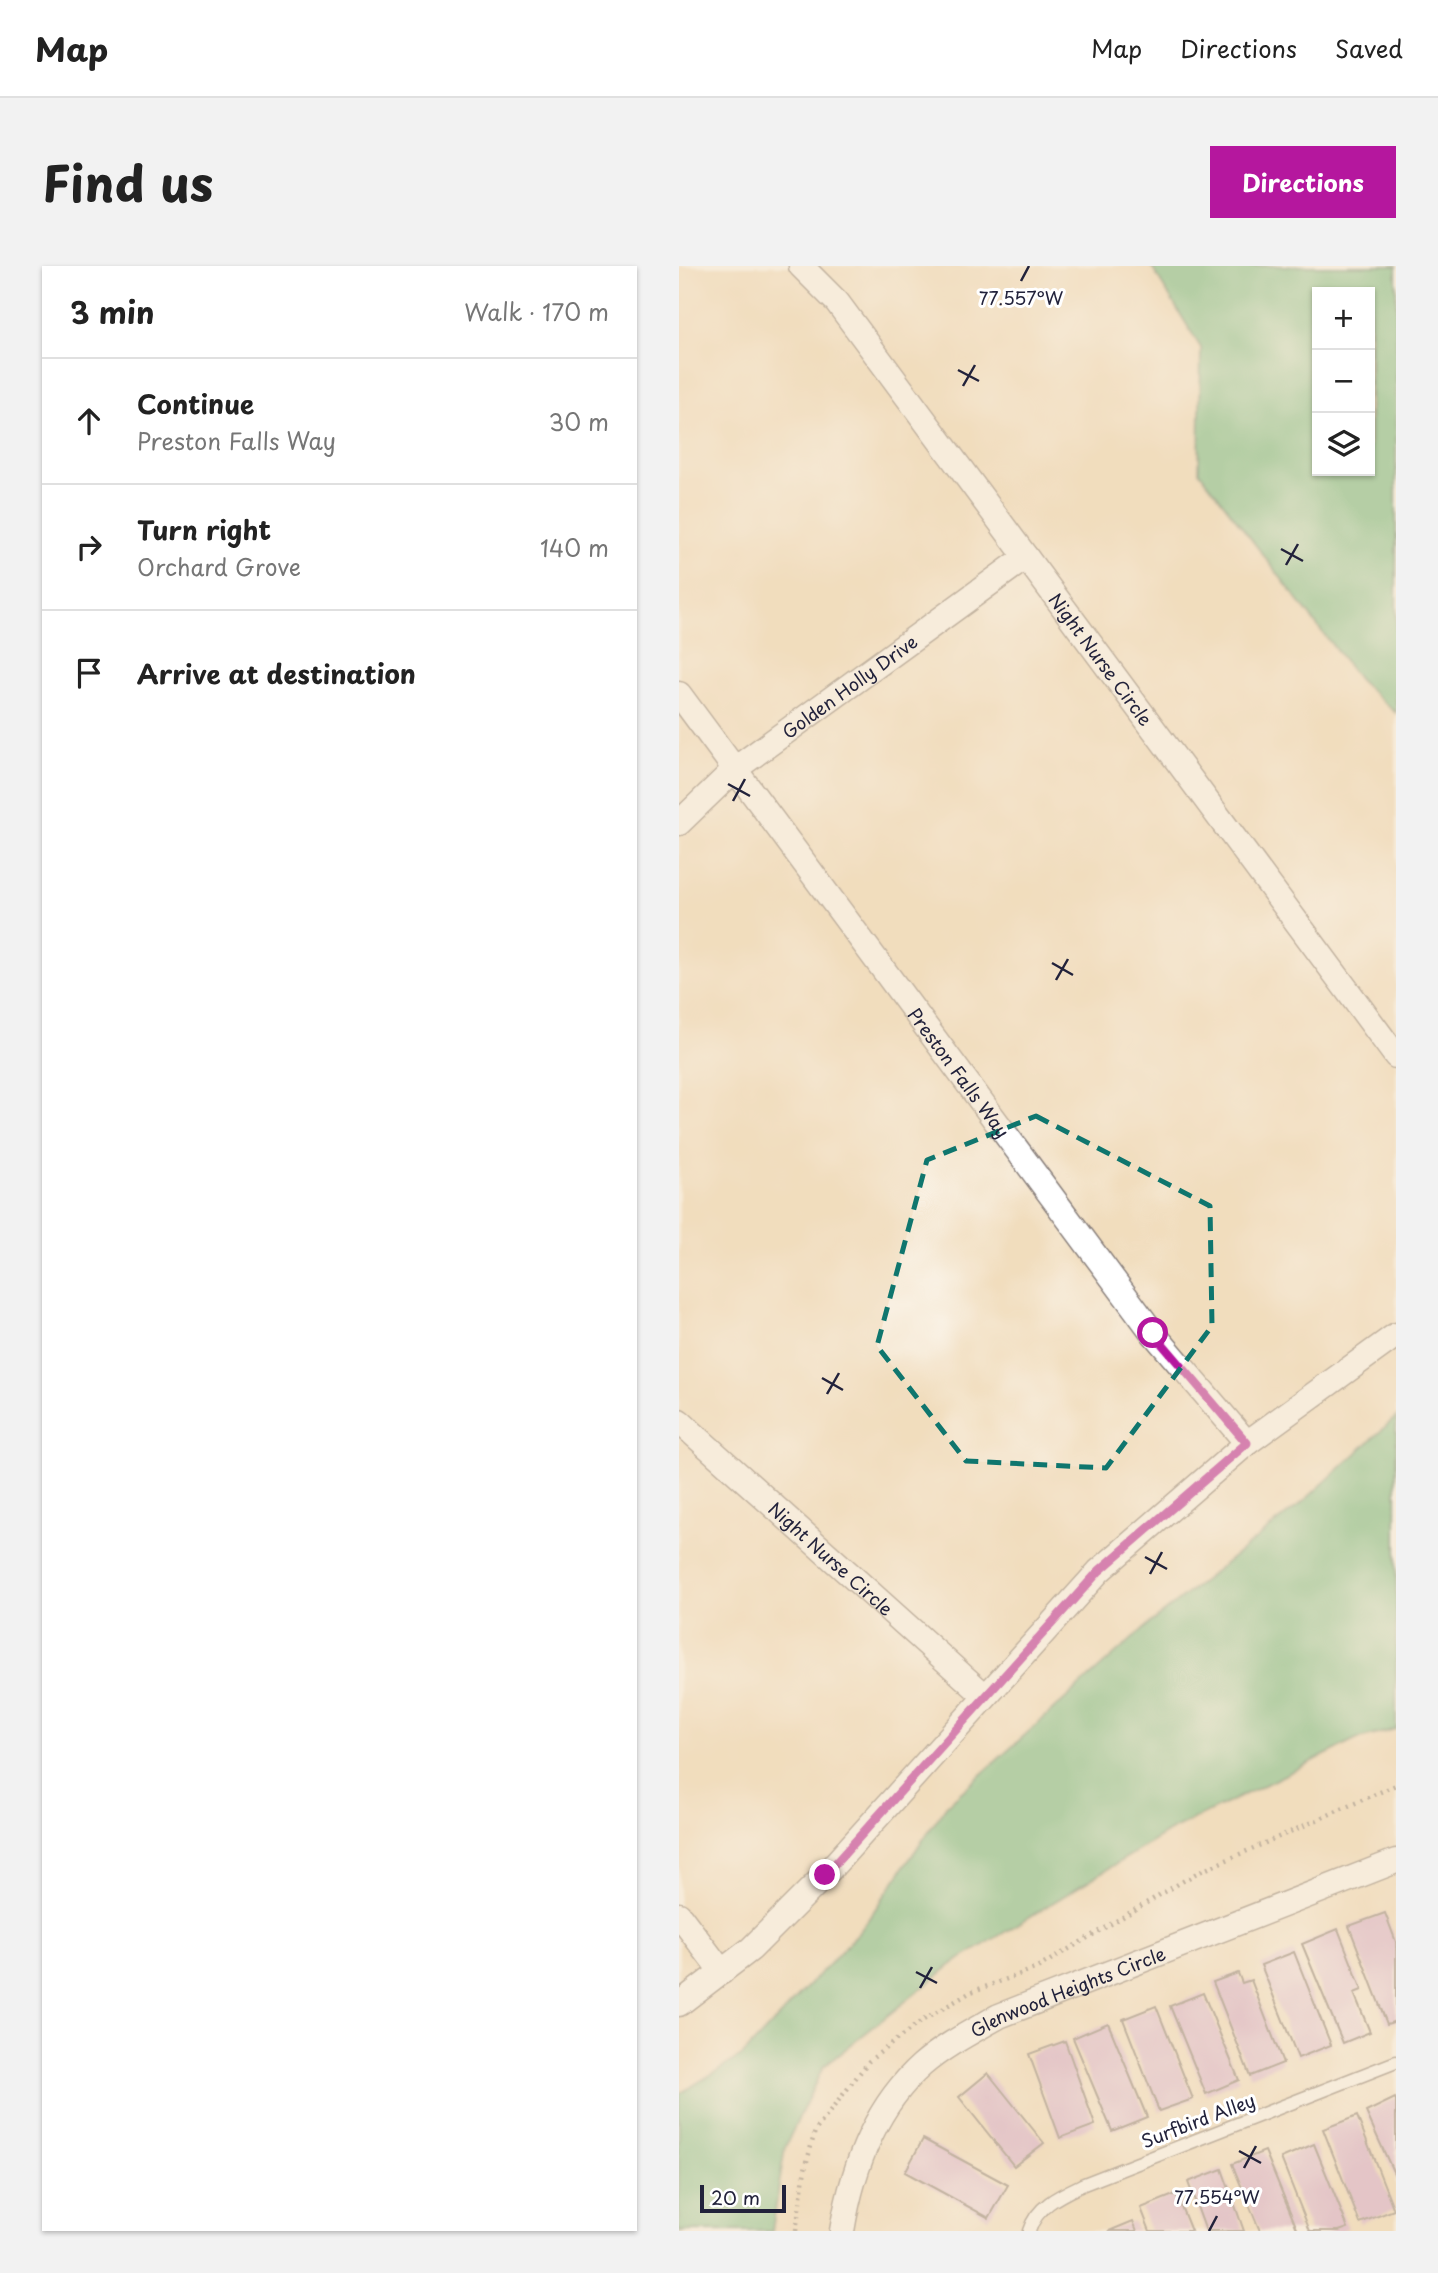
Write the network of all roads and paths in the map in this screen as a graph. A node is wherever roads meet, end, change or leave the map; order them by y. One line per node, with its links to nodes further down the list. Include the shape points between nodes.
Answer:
1 (801, 266): 2 (street, Night Nurse Circle, via 837,302)
2 (1025, 556): 4 (street, Golden Holly Drive); 6 (street, Night Nurse Circle)
3 (679, 694): 4 (street, Preston Falls Way)
4 (735, 769): 5 (street, Golden Holly Drive); 9 (street, Preston Falls Way, via 1153,1333)
5 (679, 823)
6 (1396, 1056)
7 (1396, 1335): 9 (street)
8 (679, 1421): 10 (street, Night Nurse Circle)
9 (1247, 1443): 10 (street, via 1099,1571)
10 (985, 1696): 13 (street, via 825,1875)
11 (1396, 1861): 16 (street, Glenwood Heights Circle, via 999,2016 956,2040 923,2064 891,2097 859,2165)
12 (679, 1915): 13 (street)
13 (722, 1972): 14 (street)
14 (679, 2004)
15 (1396, 2062): 17 (lane, Surfbird Alley, via 1084,2184 1053,2199 1033,2219)
16 (842, 2231)
17 (1029, 2231)

